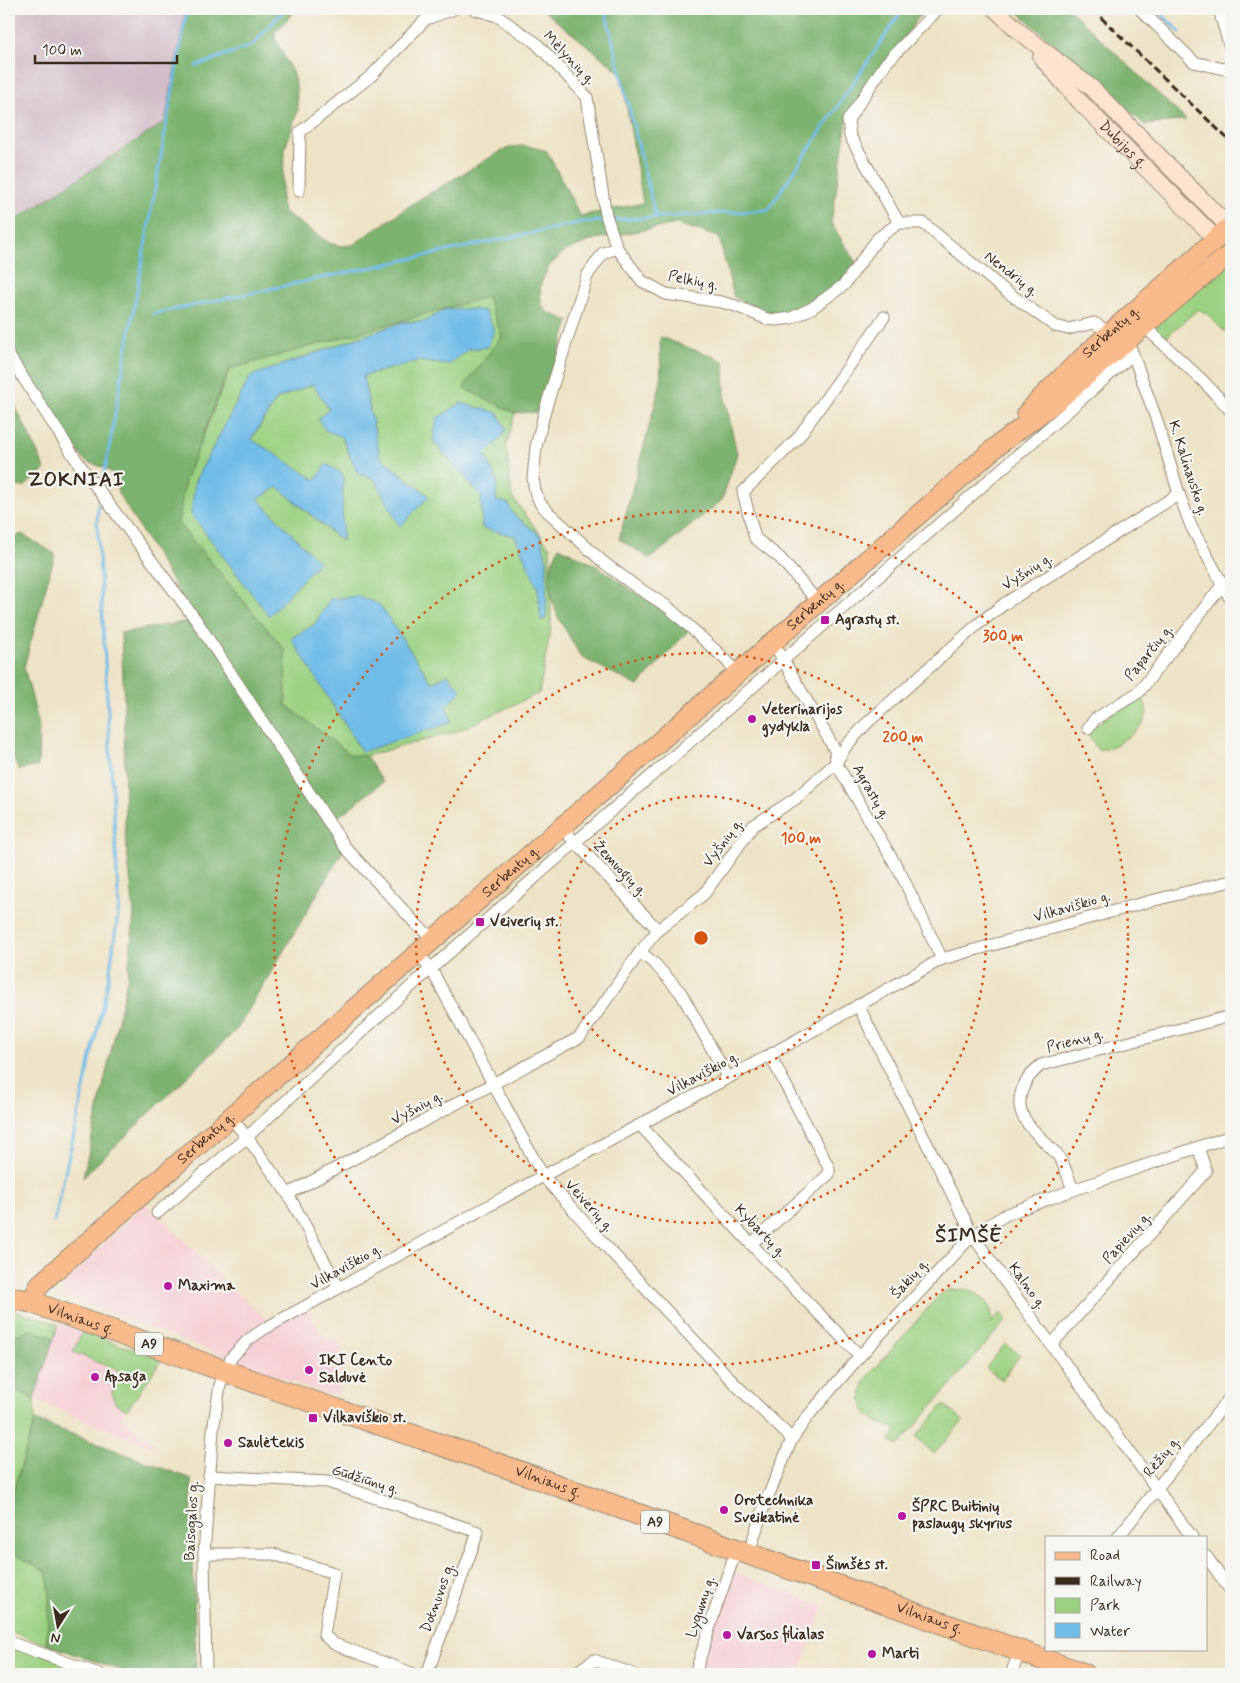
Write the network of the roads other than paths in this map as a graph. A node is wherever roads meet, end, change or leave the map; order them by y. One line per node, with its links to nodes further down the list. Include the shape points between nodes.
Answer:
1 (454, 9): 9 (street, via 426,19 371,76 300,132)
2 (474, 9): 12 (street, Mėlynių g., via 497,16 536,43 587,97 606,215)
3 (938, 9): 10 (street, via 886,63 848,120 850,136)
4 (995, 9): 11 (main road, Dubijos g., via 1019,31 1081,103)
5 (1140, 9): 8 (street, via 1194,62)
6 (1222, 9): 7 (street, via 1221,17)
7 (1231, 46)
8 (1231, 68)
9 (300, 192)
10 (899, 222): 12 (street, Pelkių g., via 878,238 844,285 812,308 791,318 777,320 766,320 721,302 666,294 642,281); 16 (street, Nendrių g., via 923,223 1003,289 1055,326 1068,329 1094,323)
11 (1227, 230): 13 (main road, Dubijos g.); 16 (main road, Serbentų g.)
12 (617, 248): 27 (street, via 603,253 587,276 536,447 535,490 540,503 574,537 611,568 668,607)
13 (1231, 253): 15 (main road, Serbentų g.)
14 (884, 317): 24 (street, via 797,438 743,492 755,538 780,558)
15 (1144, 326): 17 (main road, Serbentų g.); 19 (street)
16 (1109, 332): 20 (main road, Serbentų g.)
17 (1130, 347): 20 (main road, Serbentų g.); 21 (street, K. Kalinausko g.); 26 (street)
18 (9, 356): 34 (street, via 79,464 196,620 345,847)
19 (1231, 411)
20 (997, 446): 24 (main road, Serbentų g.)
21 (1179, 494): 22 (street, K. Kalinausko g., via 1191,526); 29 (street, Vyšnių g., via 1004,604 977,625 867,723 846,746)
22 (1223, 584): 23 (street, K. Kalinausko g.); 28 (street, Paparčių g., via 1139,692 1094,719)
23 (1231, 600)
24 (818, 602): 25 (main road, Serbentų g.)
25 (773, 642): 26 (street, Agrastų g.); 27 (main road, Serbentų g.)
26 (785, 660): 29 (street, Agrastų g., via 835,750); 31 (street)
27 (738, 673): 30 (main road, Serbentų g.)
28 (1088, 728)
29 (836, 763): 33 (street, Vyšnių g., via 796,799 753,826 704,894); 37 (street, Agrastų g., via 901,874)
30 (561, 827): 31 (street, Žemuogių g.); 34 (main road, Serbentų g.)
31 (575, 843): 33 (street, Žemuogių g.); 38 (street)
32 (1231, 882): 37 (street, Vilkaviškio g.)
33 (658, 930): 35 (street, Vyšnių g.)
34 (433, 940): 36 (main road, Serbentų g.)
35 (640, 952): 42 (street, via 681,993); 43 (street, Vyšnių g., via 580,1037)
36 (418, 953): 38 (street, Veiverių g.); 44 (main road, Serbentų g.)
37 (942, 958): 39 (street, Vilkaviškio g.)
38 (431, 969): 43 (street, Veiverių g.); 47 (street)
39 (858, 1005): 41 (street, Vilkaviškio g.); 53 (street, Kalno g.)
40 (1231, 1016): 50 (street, Prienų g., via 1041,1065 1034,1071 1021,1092 1022,1116 1060,1159)
41 (770, 1054): 42 (street, Vilkaviškio g.); 54 (street, via 829,1168 829,1174)
42 (728, 1078): 45 (street, Vilkaviškio g.)
43 (494, 1084): 49 (street, Veiverių g.); 51 (street, Vyšnių g.)
44 (230, 1117): 47 (street); 57 (main road, Serbentų g., via 40,1284)
45 (640, 1125): 49 (street, Vilkaviškio g.); 54 (street, Kybartų g.)
46 (1231, 1136): 48 (street, Šakių g.)
47 (247, 1137): 51 (street); 52 (street)
48 (1198, 1147): 50 (street, Šakių g.); 58 (street, Papievių g., via 1206,1172)
49 (542, 1176): 55 (street, Vilkaviškio g.); 62 (street, Veiverių g., via 730,1378)
50 (1073, 1190): 53 (street, Šakių g., via 1007,1214)
51 (288, 1194): 55 (street)
52 (157, 1214)
53 (973, 1236): 58 (street, Kalno g.); 59 (street, Šakių g.)
54 (751, 1244): 59 (street, Kybartų g.)
55 (339, 1288): 60 (street, Vilkaviškio g., via 262,1330 231,1358)
56 (9, 1297): 57 (highway, Vilniaus g. / A9)
57 (31, 1302): 60 (highway, Vilniaus g. / A9)
58 (1052, 1344): 64 (street, Kalno g.)
59 (860, 1356): 62 (street, Šakių g.)
60 (226, 1371): 63 (street, Baisogalos g., via 220,1385); 68 (highway, Vilniaus g. / A9, via 492,1462)
61 (1231, 1396): 64 (street, Rėžių g.)
62 (792, 1439): 68 (street, Šakių g.)
63 (209, 1476): 65 (street, Gūdžiūnų g., via 328,1482); 69 (street, Baisogalos g.)
64 (1156, 1487): 66 (street, Rėžių g.); 67 (street, Kalno g.)
65 (478, 1532): 77 (street, Dotnuvos g.)
66 (1119, 1536)
67 (1191, 1536)
68 (742, 1553): 73 (highway, Vilniaus g. / A9); 80 (street, Lygumų g., via 714,1610)
69 (204, 1554): 75 (street, Baisogalos g.); 76 (street, via 274,1554 334,1574 324,1635 334,1644)
70 (1208, 1559): 71 (street)
71 (1231, 1591)
72 (9, 1642): 74 (street)
73 (1020, 1652): 81 (street); 82 (highway, Vilniaus g. / A9)
74 (100, 1674)
75 (206, 1674)
76 (414, 1674)
77 (427, 1674)
78 (577, 1674): 79 (street, via 594,1660)
79 (633, 1674)
80 (695, 1674)
81 (1011, 1674)
82 (1084, 1674)

